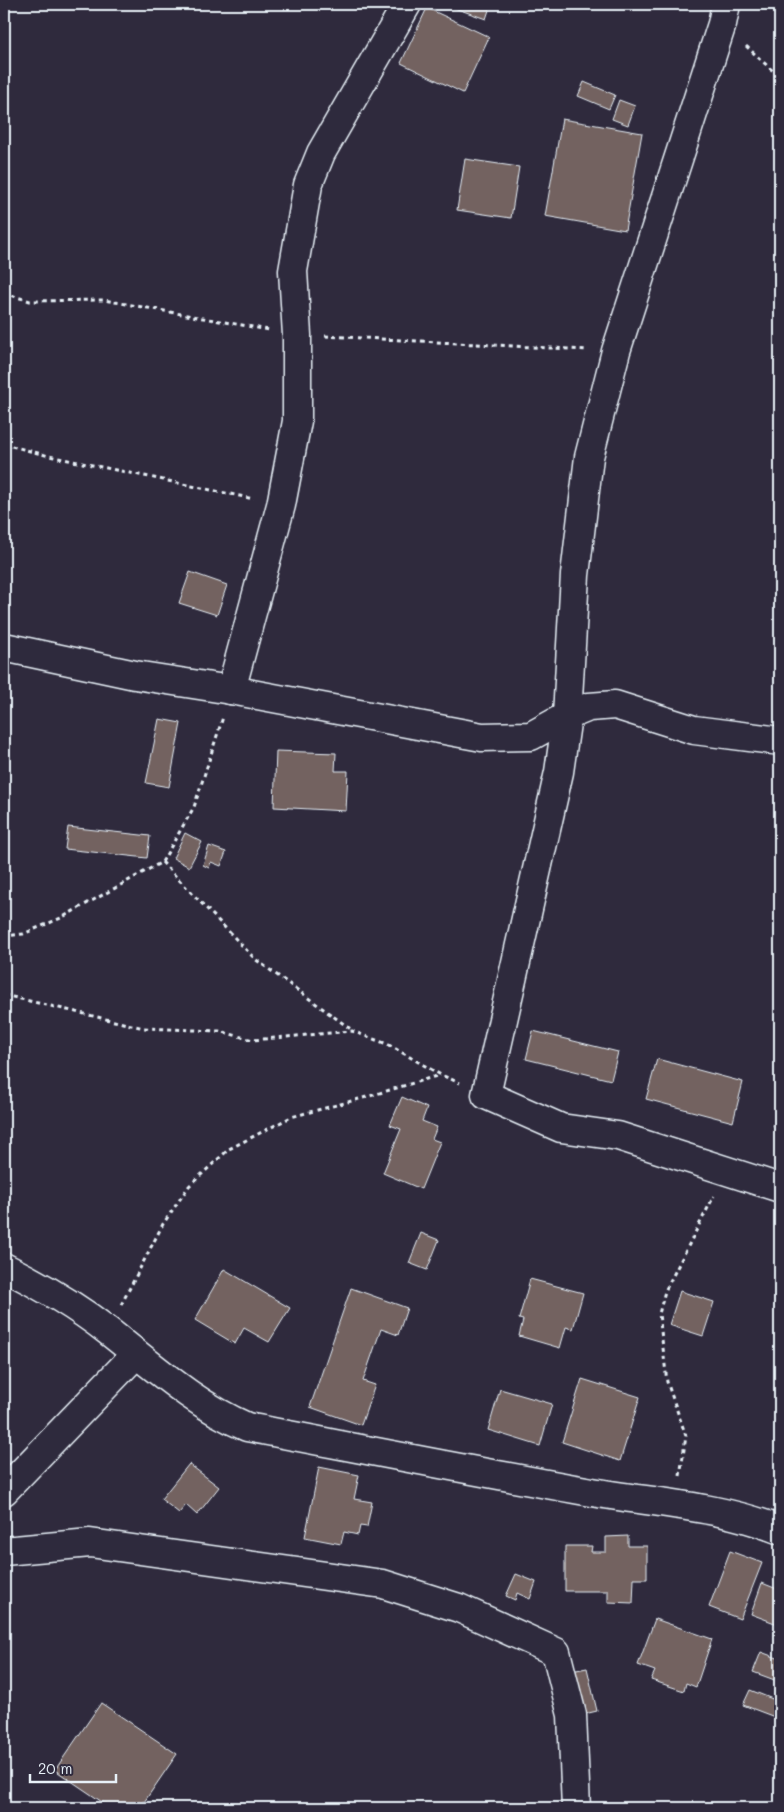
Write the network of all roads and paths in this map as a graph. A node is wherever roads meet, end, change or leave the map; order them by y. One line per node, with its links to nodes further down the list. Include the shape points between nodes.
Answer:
1 (407, 4): 5 (street, via 321,153 308,186 292,272 298,421)
2 (724, 14): 3 (path, via 773,71); 8 (street, via 616,351 589,457 575,575)
3 (780, 74)
4 (4, 444): 5 (path)
5 (281, 505): 7 (street)
6 (4, 647): 7 (street, via 135,675)
7 (231, 690): 9 (street, via 482,737); 12 (path, via 194,807)
8 (567, 716): 9 (street); 10 (street, via 589,707 615,705 694,730); 11 (street)
9 (531, 736): 11 (street)
10 (780, 741)
11 (559, 772): 17 (street)
12 (162, 862): 13 (path, via 61,918 23,934); 15 (path, via 255,959)
13 (4, 936)
14 (4, 995): 15 (path, via 144,1028 219,1031 253,1040)
15 (352, 1031): 16 (path, via 387,1044)
16 (441, 1075): 17 (path); 21 (path, via 291,1117 229,1149 189,1186 163,1224)
17 (486, 1095): 18 (street, via 561,1128 618,1136)
18 (726, 1171): 19 (street); 24 (path, via 665,1290 659,1314 667,1382 686,1436)
19 (780, 1188)
20 (4, 1267): 21 (street, via 35,1282)
21 (108, 1330): 22 (street)
22 (136, 1354): 23 (street); 24 (street, via 180,1389 226,1418 247,1427 593,1492)
23 (4, 1491)
24 (677, 1504): 25 (street)
25 (780, 1530)
26 (4, 1551): 27 (street, via 90,1543 383,1584 477,1616 556,1652 572,1715)
27 (576, 1808)

